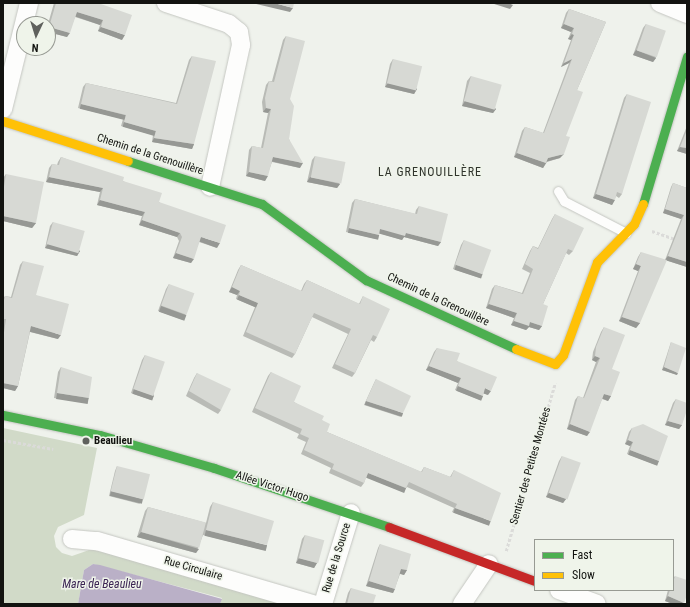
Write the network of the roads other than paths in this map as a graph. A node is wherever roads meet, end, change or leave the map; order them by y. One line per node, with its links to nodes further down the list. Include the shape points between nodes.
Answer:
1 (29, 3): 6 (street)
2 (166, 3): 8 (street, via 230,24 239,32 241,44)
3 (660, 3): 4 (street)
4 (687, 14)
5 (687, 56): 10 (street, via 634,224)
6 (4, 101)
7 (3, 121): 8 (street, Chemin de la Grenouillère)
8 (210, 187): 10 (street, Chemin de la Grenouillère, via 262,204 366,280 542,361 555,364 563,354 597,262)
9 (558, 191): 10 (lane, via 564,201)
10 (626, 233)
11 (3, 415): 12 (street, Allée Victor Hugo, via 100,435)
12 (351, 513): 14 (street, Allée Victor Hugo); 18 (street, Rue de la Source)
13 (72, 539): 17 (street, Rue Circulaire, via 97,542)
14 (495, 566): 15 (street, Allée Victor Hugo); 19 (street)
15 (534, 581)
16 (562, 591): 20 (street)
17 (313, 604)
18 (323, 604)
19 (462, 604)
20 (597, 604)

